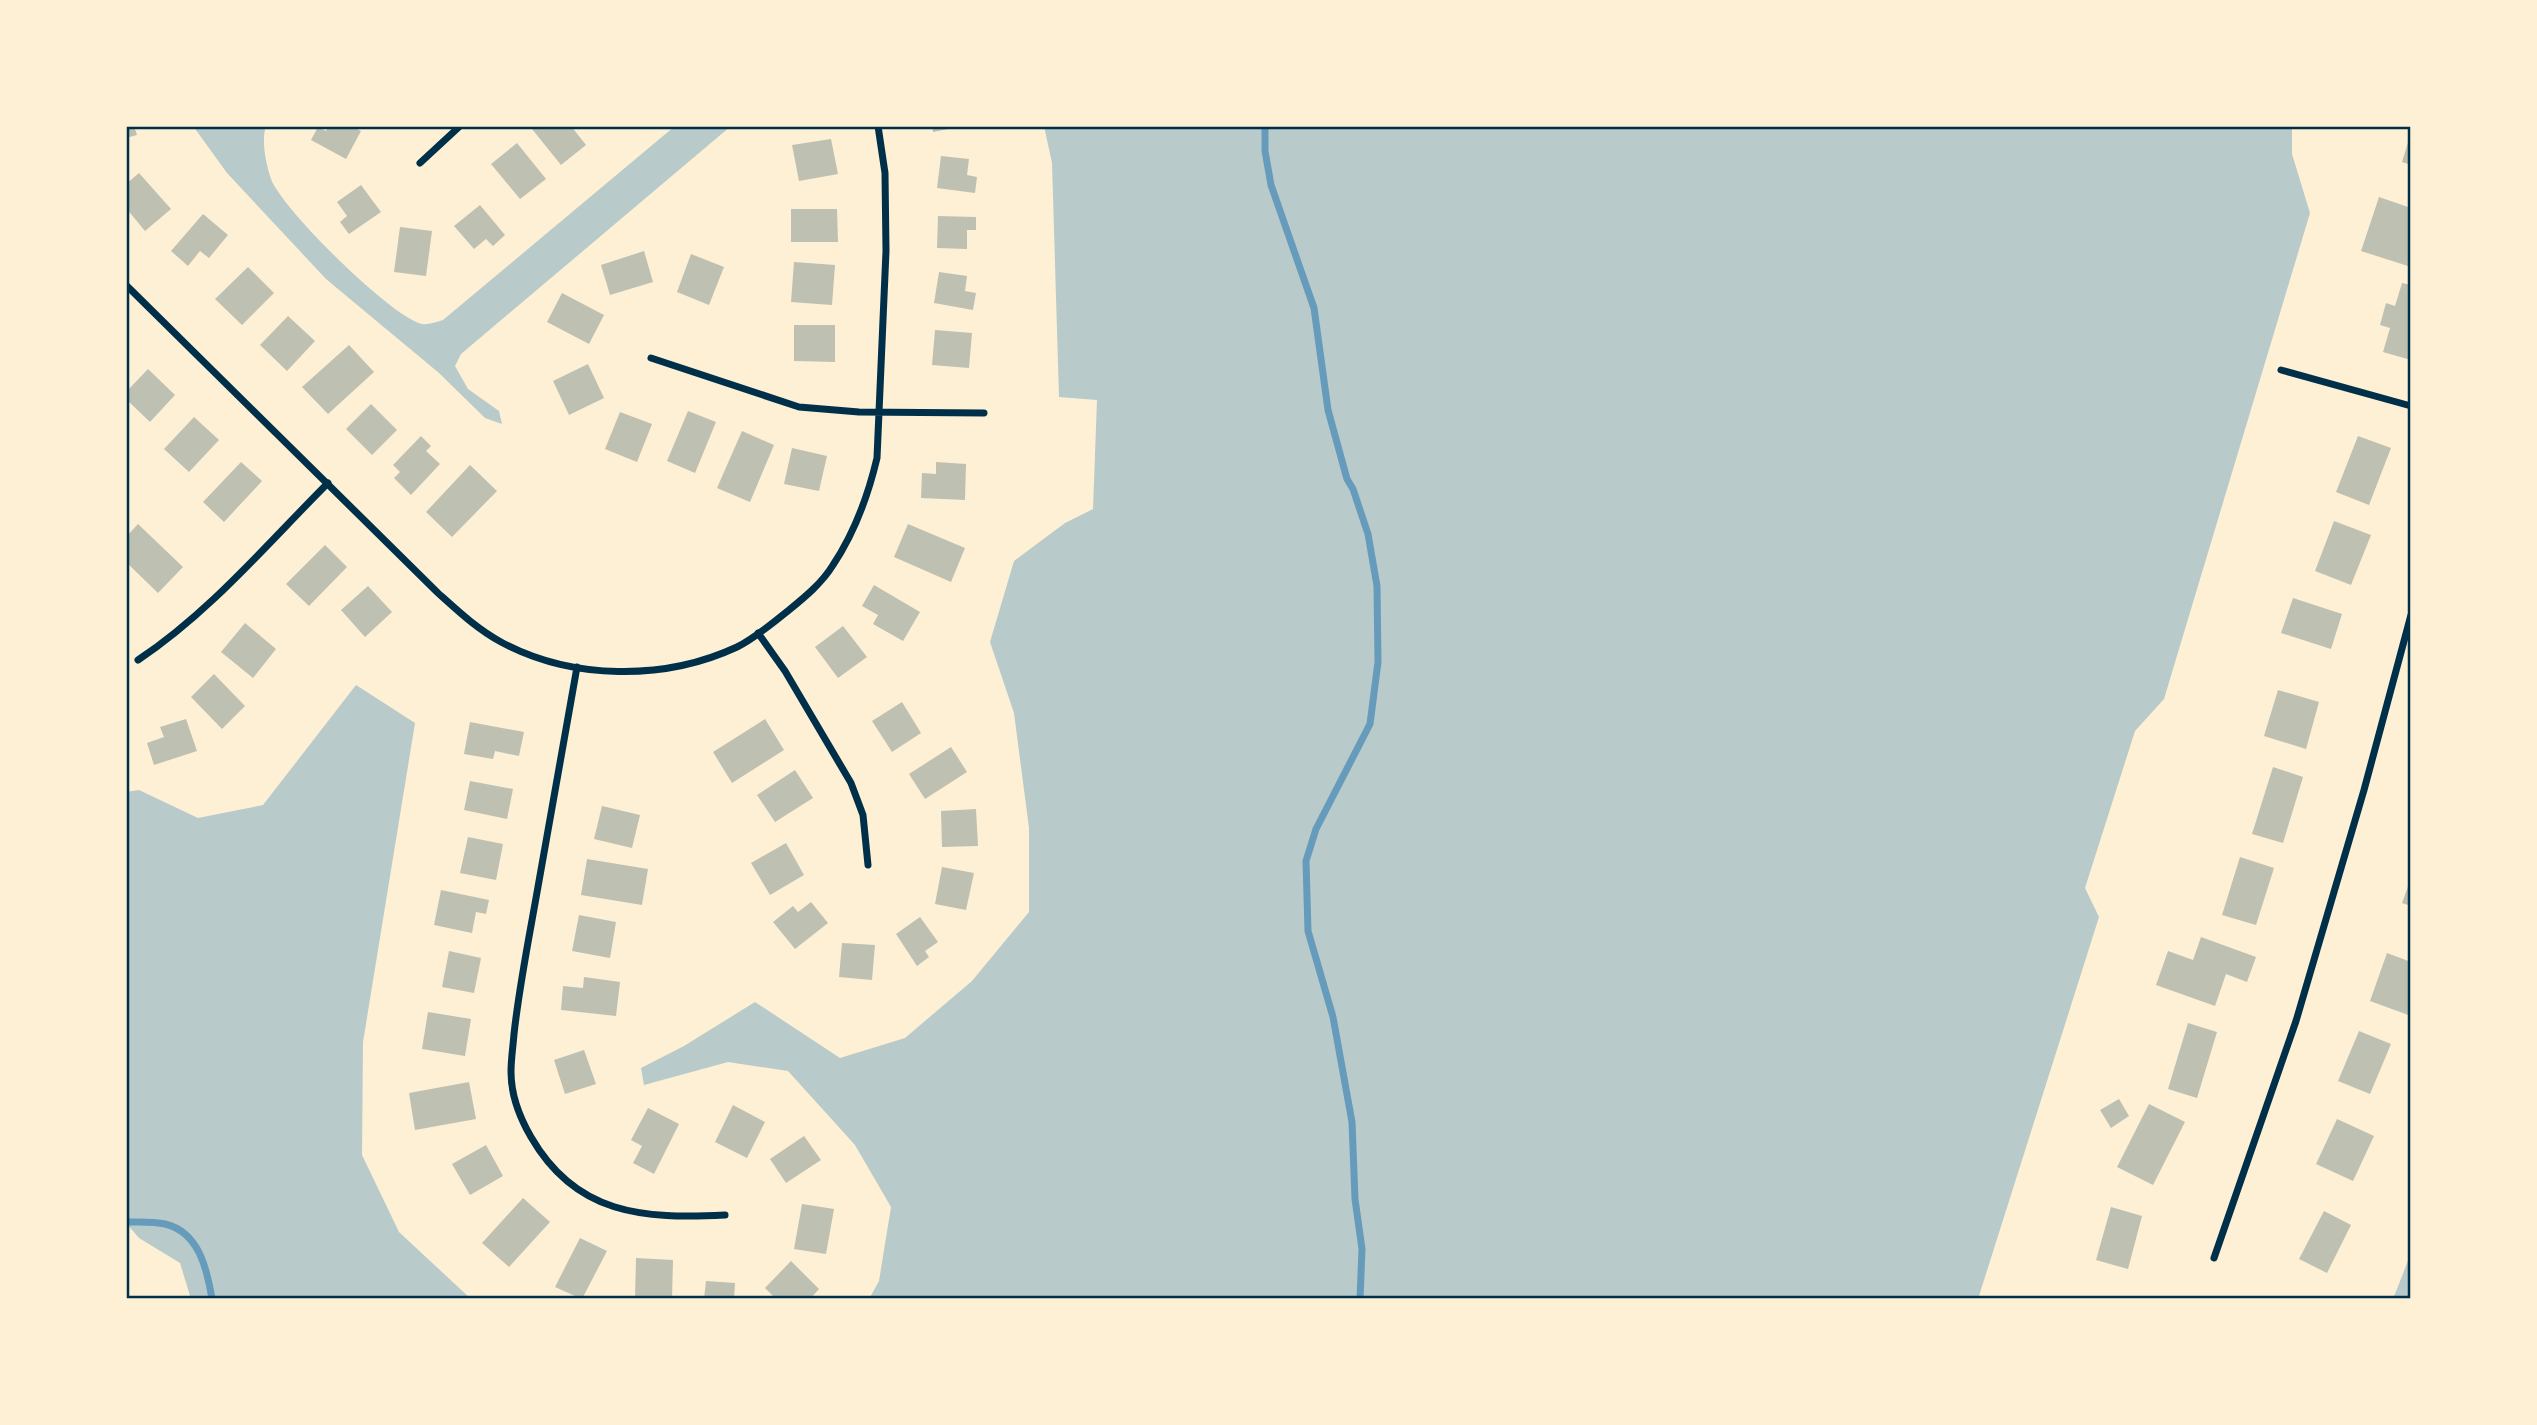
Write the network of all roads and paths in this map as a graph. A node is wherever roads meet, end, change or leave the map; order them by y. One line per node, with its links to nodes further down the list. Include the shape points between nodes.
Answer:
1 (460, 126): 3 (street)
2 (878, 126): 8 (street, via 886,251)
3 (420, 163)
4 (126, 285): 10 (street)
5 (651, 358): 8 (street, via 799,407)
6 (2281, 370): 7 (street)
7 (2411, 406)
8 (879, 413): 9 (street); 12 (street, via 870,487 854,529 832,568 806,596)
9 (984, 413)
10 (328, 483): 13 (street, via 205,608); 14 (street, via 474,624 527,654)
11 (2411, 615): 17 (street, via 2296,1021)
12 (758, 633): 14 (street, via 701,661 659,670); 15 (street, via 851,783 863,815)
13 (138, 660)
14 (577, 667): 16 (street, via 519,991 511,1072 516,1102 542,1156 567,1181 597,1201 627,1212 675,1218)
15 (867, 865)
16 (725, 1215)
17 (2214, 1258)

